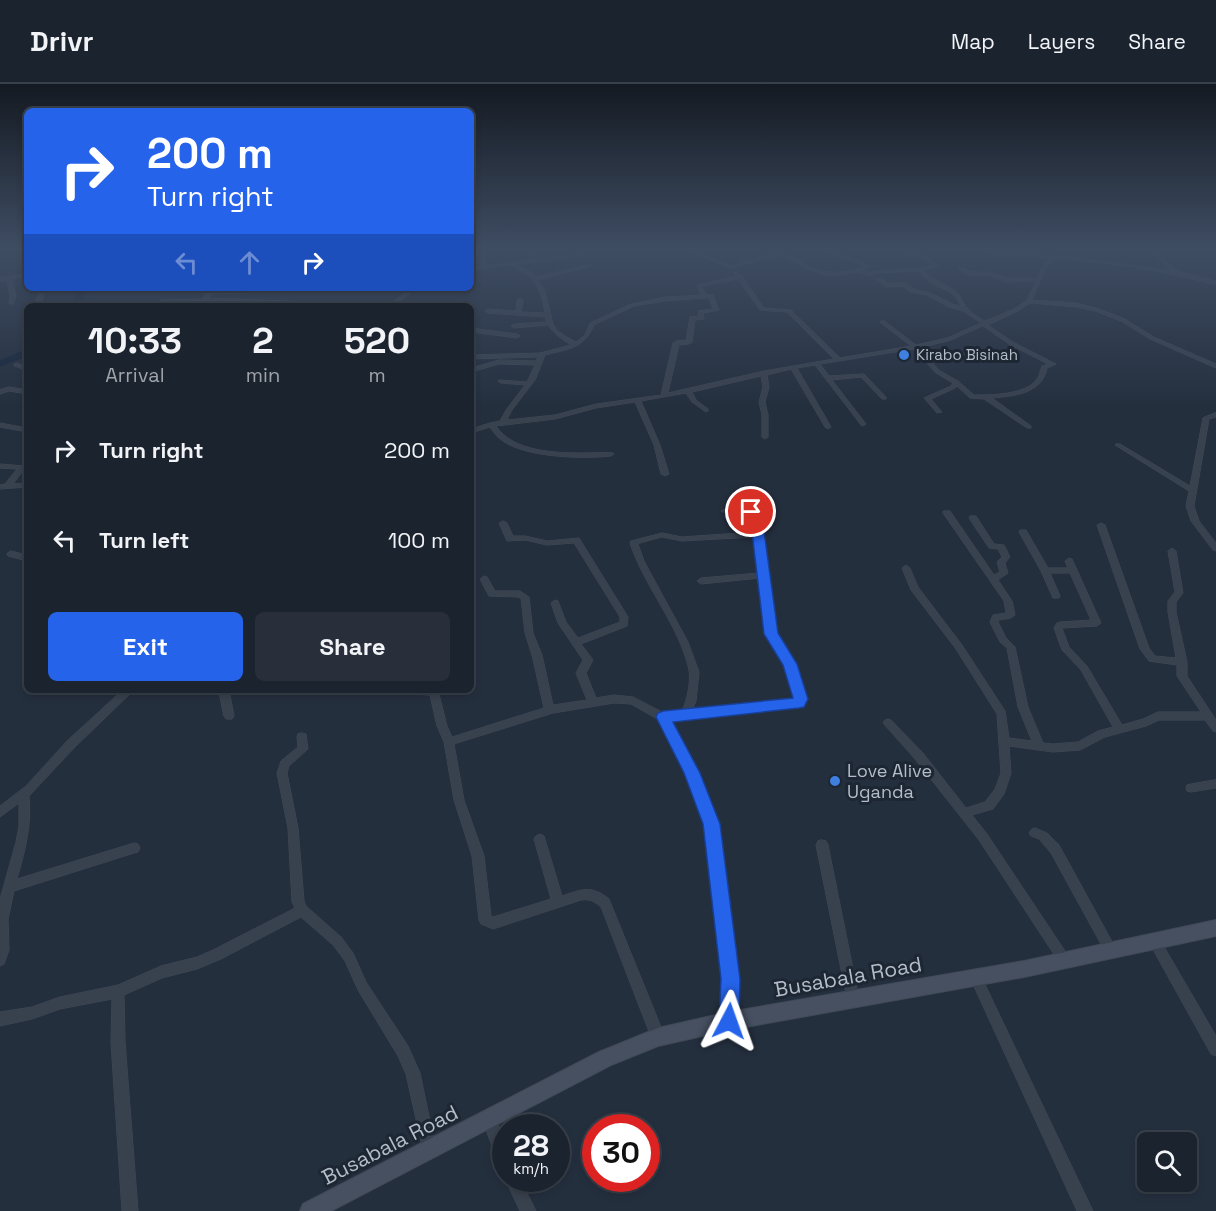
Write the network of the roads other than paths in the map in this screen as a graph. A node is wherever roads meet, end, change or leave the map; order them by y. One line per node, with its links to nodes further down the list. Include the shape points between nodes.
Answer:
1 (520, 303): 12 (street)
2 (545, 303): 13 (street)
3 (646, 303): 20 (street, via 592,324 587,336)
4 (713, 303): 40 (street, via 716,310 701,312 702,318 692,318 689,342 676,343)
5 (758, 303): 24 (street, via 762,309 789,311)
6 (944, 303): 10 (street)
7 (963, 303): 10 (street)
8 (1027, 303): 16 (street)
9 (1048, 303): 28 (street, via 1077,305 1107,314)
10 (965, 310): 16 (street)
11 (488, 311): 12 (street)
12 (518, 314): 13 (street)
13 (547, 315): 15 (street)
14 (884, 322): 21 (street)
15 (549, 324): 17 (street); 20 (street)
16 (985, 324): 21 (street); 41 (street, via 1011,343 1053,363 1044,367 1041,381 1031,389)
17 (514, 326)
18 (474, 330): 19 (street)
19 (517, 336)
20 (576, 345): 22 (street)
21 (915, 347): 24 (street); 35 (street, via 939,372)
22 (542, 355): 23 (street); 25 (street)
23 (474, 357)
24 (839, 360): 26 (street)
25 (538, 363): 31 (street, via 499,362); 36 (street)
26 (816, 363): 29 (street); 33 (street)
27 (17, 365): 30 (street)
28 (1216, 366)
29 (793, 367): 32 (street); 51 (street)
30 (24, 368)
31 (474, 369)
32 (764, 373): 37 (street); 55 (street)
33 (830, 378): 42 (street, via 862,375); 49 (street)
34 (501, 381): 36 (street)
35 (956, 382): 41 (street, via 972,397); 45 (street, via 927,398)
36 (529, 384): 47 (street)
37 (688, 391): 40 (street); 44 (street)
38 (0, 392): 39 (street)
39 (24, 392)
40 (664, 396): 43 (street)
41 (984, 396): 52 (street)
42 (884, 398)
43 (638, 400): 47 (street, via 555,417); 59 (street)
44 (706, 410)
45 (939, 412)
46 (1216, 415): 62 (street, via 1206,418)
47 (503, 422): 48 (street)
48 (492, 424): 54 (street); 57 (street, via 501,438 533,450 587,456)
49 (863, 424)
50 (0, 425): 53 (street)
51 (828, 427)
52 (1029, 427)
53 (24, 429)
54 (474, 429)
55 (765, 437)
56 (1118, 445): 62 (street)
57 (611, 454)
58 (0, 465): 61 (street, via 22,467)
59 (666, 474)
60 (24, 485): 61 (street)
61 (4, 487)
62 (1192, 490): 70 (street, via 1191,514)
63 (725, 511): 69 (street, via 751,512 757,524)
64 (947, 513): 80 (street)
65 (973, 518): 80 (street, via 992,546 1001,547 1006,557 1000,562 1004,573)
66 (503, 523): 84 (street, via 510,539 547,543 576,540 624,617 624,624)
67 (1101, 525): 85 (street, via 1143,649 1152,659)
68 (1023, 532): 77 (street)
69 (756, 534): 78 (street); 91 (street, via 682,539 662,535 634,543 684,642 694,672)
70 (1216, 548)
71 (1172, 551): 85 (street, via 1179,593 1172,602 1172,612)
72 (11, 554): 73 (street)
73 (24, 557)
74 (1069, 561): 76 (street)
75 (906, 568): 99 (street, via 915,588 997,703)
76 (1074, 570): 77 (street); 96 (street, via 1098,623 1058,628 1065,648 1084,668)
77 (1046, 571): 82 (street)
78 (764, 575): 81 (street); 91 (street, via 771,634 795,677 799,703)
79 (484, 579): 90 (street, via 492,594 525,597 529,633)
80 (994, 579): 101 (street, via 1011,613 996,617 994,622 1011,647 1023,707)
81 (701, 581)
82 (1056, 596)
83 (555, 603): 84 (street, via 562,623)
84 (576, 642): 89 (street, via 588,660 581,674)
85 (1182, 662): 93 (street, via 1182,676)
86 (126, 693): 104 (street)
87 (225, 693): 92 (street)
88 (434, 693): 100 (street)
89 (593, 703): 90 (street); 94 (street, via 627,700)
90 (549, 710): 100 (street)
91 (686, 714): 94 (street)
92 (229, 716)
93 (1208, 716): 96 (street, via 1158,716); 97 (street)
94 (663, 717): 123 (street, via 692,773 712,824 731,979)
95 (888, 723): 106 (street)
96 (1119, 728): 101 (street, via 1080,746)
97 (1216, 728)
98 (302, 736): 113 (street, via 303,749 285,764 282,773)
99 (1005, 741): 101 (street); 106 (street, via 1006,773 994,802)
100 (450, 742): 112 (street, via 459,800 478,856 485,920 493,923)
101 (1040, 747)
102 (1216, 784): 103 (street)
103 (1191, 788)
104 (24, 795): 105 (street); 111 (street, via 26,824)
105 (0, 812)
106 (964, 813): 118 (street, via 1023,894)
107 (1035, 833): 116 (street, via 1056,849)
108 (540, 839): 112 (street)
109 (822, 845): 121 (street)
110 (134, 848): 111 (street)
111 (9, 887): 117 (street, via 2,918 4,949)
112 (558, 902): 124 (street, via 591,893 605,903)
113 (302, 910): 120 (street, via 217,955 161,972); 128 (street, via 349,957 362,986 404,1051 413,1073)
114 (1216, 928): 115 (street, Busabala Road)
115 (1155, 942): 116 (street, Busabala Road); 125 (street)
116 (1112, 951): 118 (street, Busabala Road)
117 (0, 960)
118 (1065, 961): 119 (street, Busabala Road)
119 (976, 978): 121 (street, Busabala Road); 133 (street)
120 (118, 991): 122 (street); 130 (street)
121 (853, 999): 123 (street, Busabala Road)
122 (0, 1019)
123 (729, 1021): 124 (street, Busabala Road)
124 (658, 1037): 126 (street, Busabala Road, via 605,1058)
125 (1216, 1049)
126 (489, 1119): 127 (street); 128 (street, Busabala Road)
127 (492, 1127)
128 (429, 1150): 131 (street, Busabala Road)
129 (518, 1192): 132 (street)
130 (130, 1211)
131 (310, 1211)
132 (528, 1211)
133 (1085, 1211)

